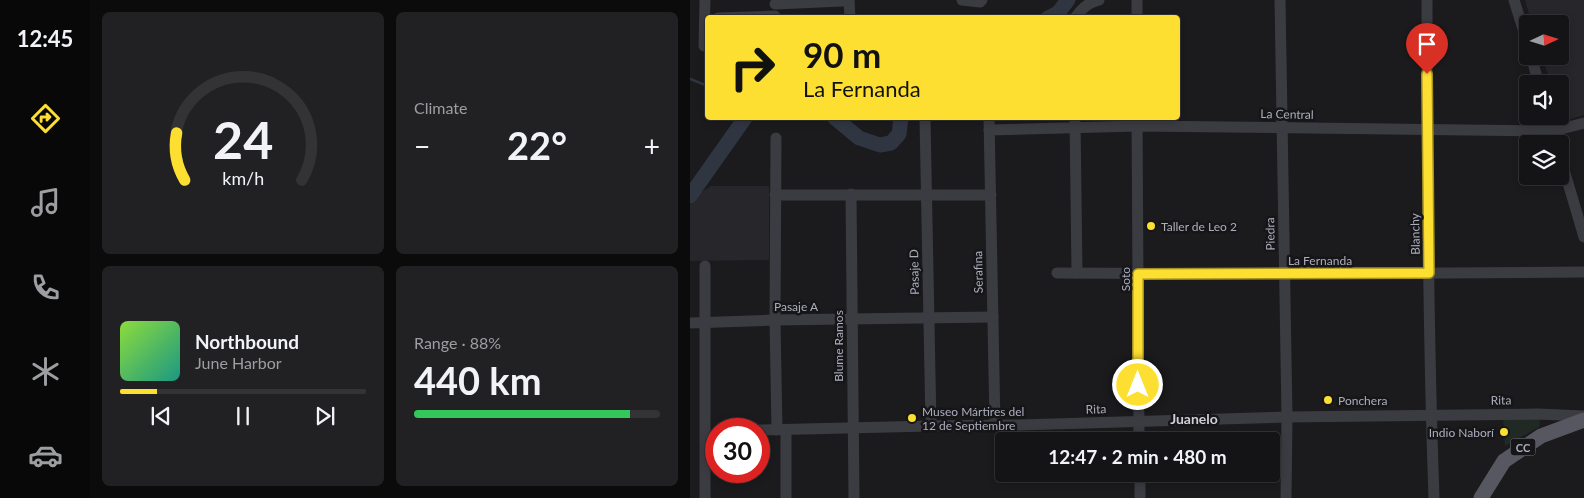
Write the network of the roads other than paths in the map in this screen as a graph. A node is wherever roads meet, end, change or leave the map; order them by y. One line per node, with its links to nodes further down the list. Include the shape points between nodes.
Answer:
1 (704, 0): 12 (street)
2 (844, 0): 11 (street)
3 (850, 0): 14 (street)
4 (962, 0): 5 (street)
5 (982, 0)
6 (1099, 0): 15 (street, via 1080,9)
7 (1136, 0): 16 (street)
8 (1280, 0): 26 (street, Piedra)
9 (1427, 0): 27 (street, Blanchy)
10 (1514, 0): 17 (street)
11 (775, 2): 13 (street)
12 (706, 15)
13 (775, 15)
14 (850, 15)
15 (1077, 15)
16 (1137, 15)
17 (1519, 16)
18 (705, 32): 19 (street)
19 (704, 46)
20 (925, 120): 35 (street, Pasaje D)
21 (989, 120): 28 (street, Serafina)
22 (1137, 122): 23 (street, La Central); 26 (street, La Central); 43 (street, Soto)
23 (1075, 123): 28 (street, La Central); 41 (street)
24 (1584, 123): 29 (street, La Central)
25 (1550, 125): 29 (street)
26 (1282, 128): 27 (street, La Central); 44 (street, Piedra)
27 (1427, 129): 29 (street, La Central); 42 (street, Blanchy)
28 (989, 130): 36 (street, Serafina)
29 (1552, 131): 30 (street)
30 (1553, 135)
31 (776, 138): 34 (street)
32 (1569, 185): 37 (street)
33 (851, 194): 34 (street); 35 (street); 48 (street, Blume Ramos)
34 (775, 195): 47 (street)
35 (926, 196): 36 (street); 46 (street, Pasaje D)
36 (991, 196): 45 (street, Serafina)
37 (1584, 237)
38 (705, 266): 49 (street)
39 (1584, 272): 42 (street, La Fernanda)
40 (1057, 273): 41 (street, La Fernanda)
41 (1077, 273): 43 (street, La Fernanda)
42 (1429, 273): 44 (street, La Fernanda); 51 (street, Blanchy)
43 (1138, 274): 44 (street, La Fernanda); 56 (street, Soto)
44 (1285, 274): 53 (street, Piedra)
45 (993, 317): 46 (street, Pasaje A); 57 (street, Serafina)
46 (929, 318): 48 (street, Pasaje A); 58 (street, Pasaje D)
47 (775, 320): 48 (street, Pasaje A); 49 (street, Pasaje A); 61 (street)
48 (852, 320): 59 (street, Blume Ramos)
49 (704, 322): 50 (street, Pasaje A); 54 (street)
50 (690, 323)
51 (1431, 415): 52 (street, Rita); 53 (street, Rita); 70 (street, Blanchy)
52 (1584, 416)
53 (1287, 417): 56 (street, Rita); 69 (street, Piedra)
54 (710, 418)
55 (1584, 420): 71 (main road, CC, via 1542,436 1504,460)
56 (1139, 422): 57 (street, Rita); 62 (street, Soto)
57 (995, 425): 58 (street, Rita)
58 (931, 426): 59 (street, Rita)
59 (852, 428): 61 (street, Rita); 67 (street, Blume Ramos)
60 (770, 430): 61 (street, Rita)
61 (782, 430): 66 (street)
62 (1139, 432)
63 (1140, 482): 68 (street)
64 (706, 483): 65 (street)
65 (705, 498)
66 (786, 498)
67 (854, 498)
68 (1140, 498)
69 (1286, 498)
70 (1434, 498)
71 (1481, 498)

